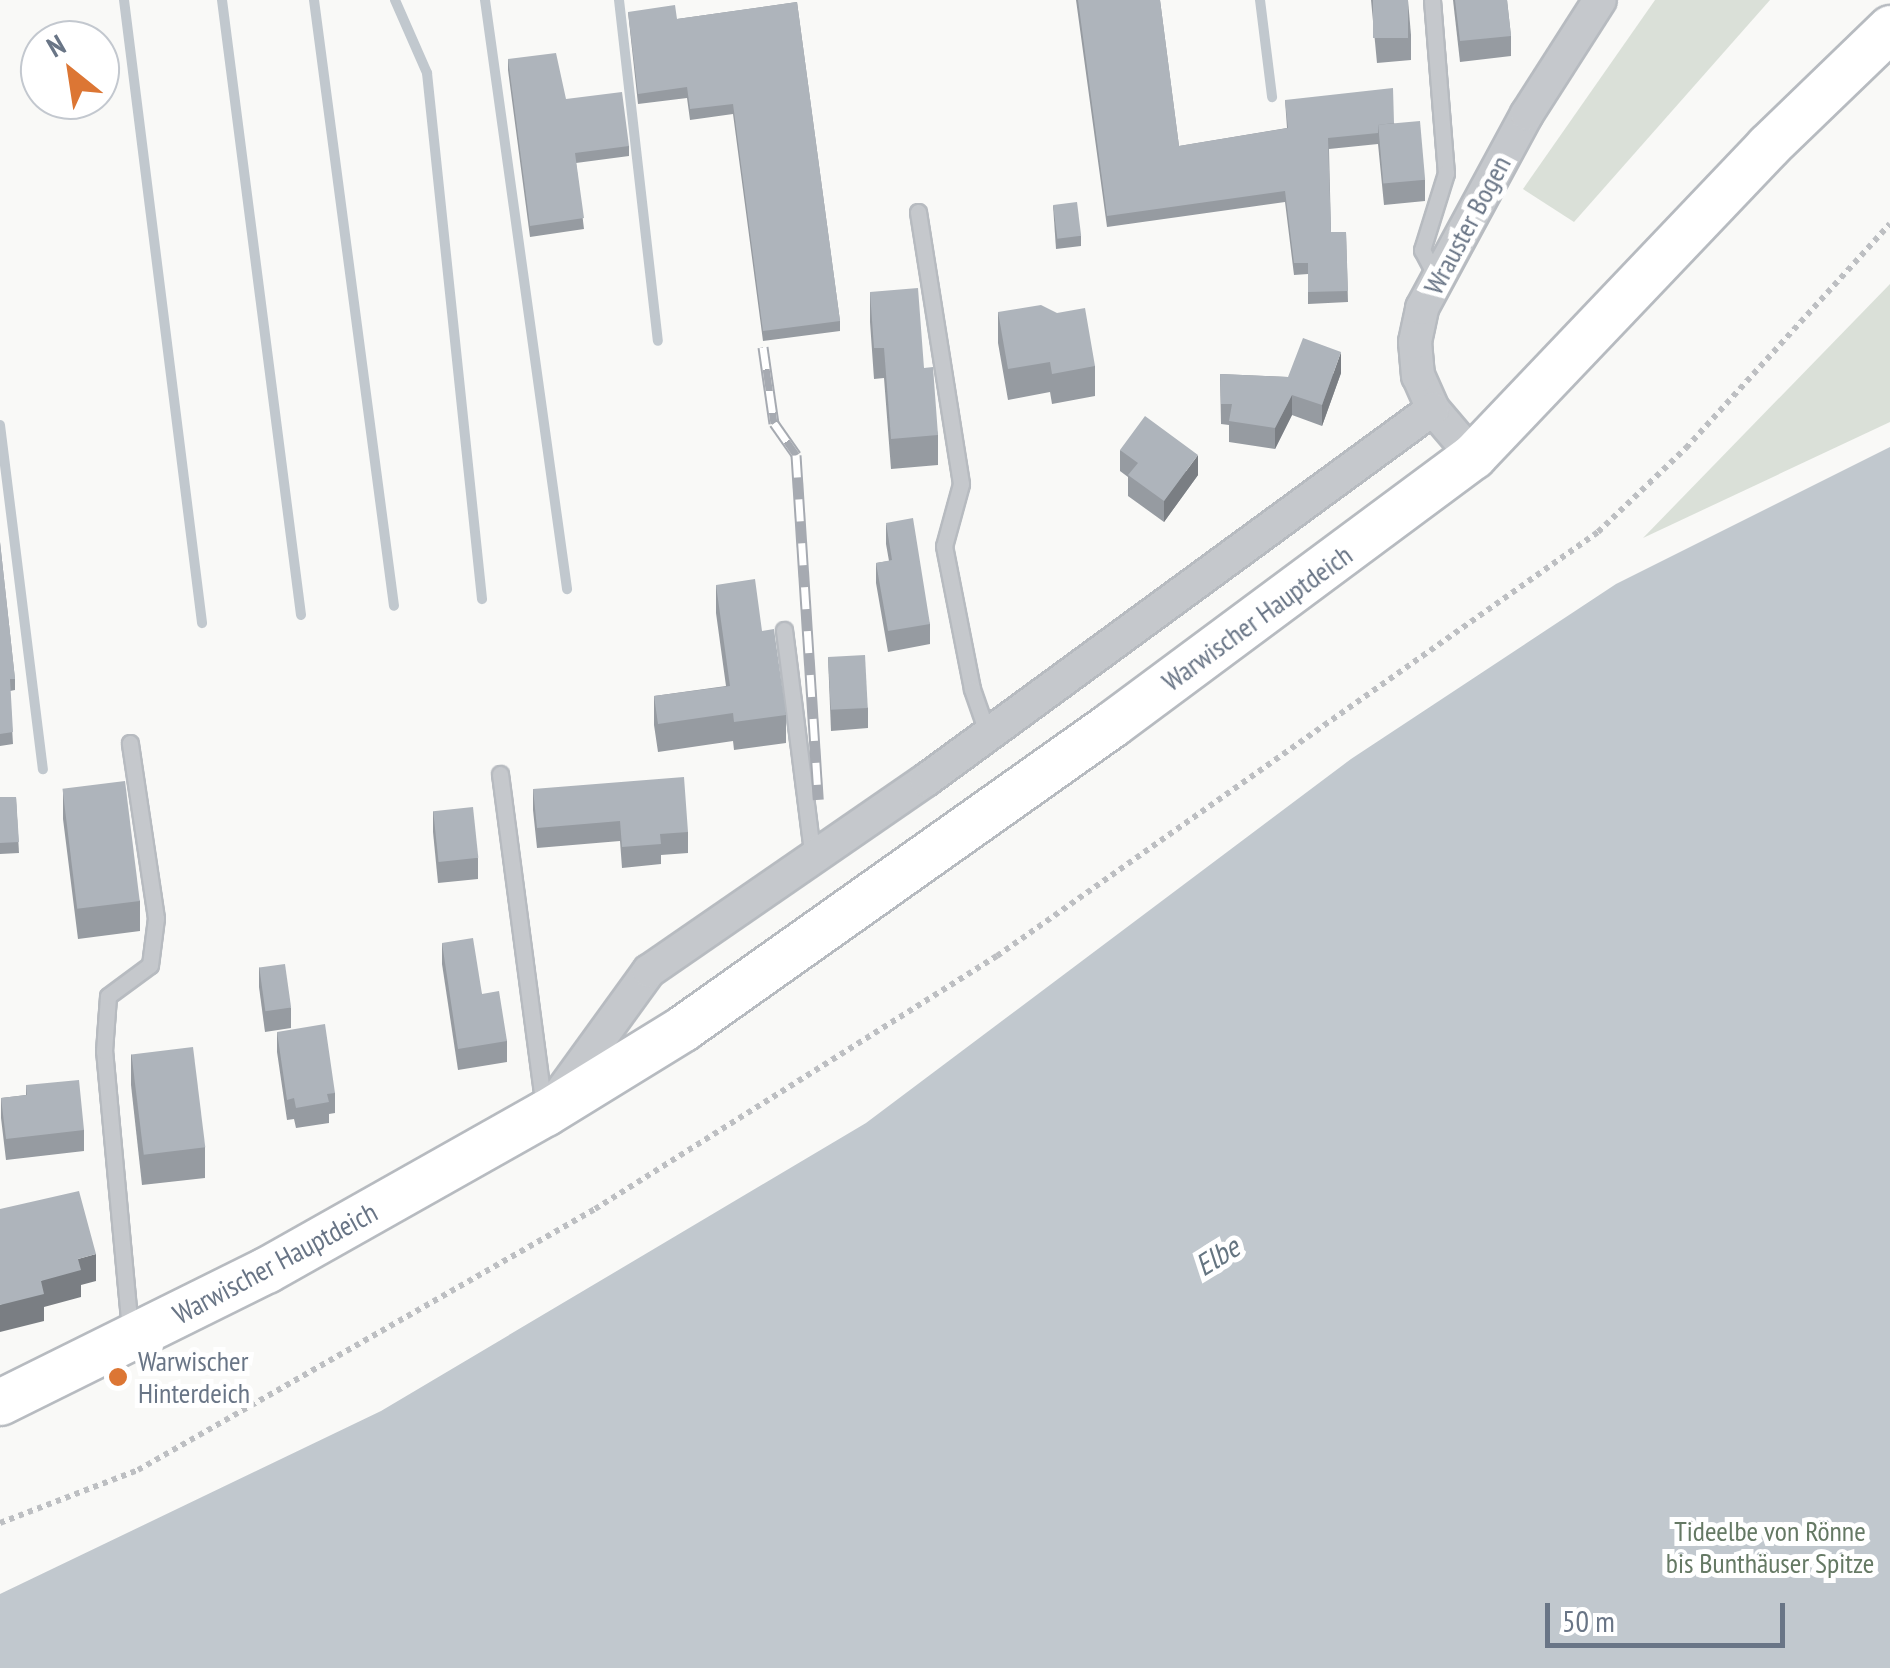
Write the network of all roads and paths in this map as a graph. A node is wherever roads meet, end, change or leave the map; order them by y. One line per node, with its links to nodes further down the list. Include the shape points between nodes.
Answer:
1 (1432, 0): 6 (lane, via 1446,173 1422,250)
2 (1600, 0): 6 (street, Wrauster Bogen, via 1527,114)
3 (1890, 28): 8 (street, Warwischer Hauptdeich, via 1768,146)
4 (918, 212): 10 (lane, via 960,484 944,546 972,689)
5 (1890, 224): 17 (path, via 1686,448 1598,532 997,956 595,1209 154,1461)
6 (1437, 278): 7 (street, Wrauster Bogen, via 1415,342 1418,376)
7 (1433, 409): 8 (street, Wrauster Bogen); 10 (street, Warwischer Hauptdeich)
8 (1473, 456): 14 (street, Warwischer Hauptdeich, via 965,831 682,1028)
9 (784, 630): 13 (lane)
10 (988, 735): 13 (street, Warwischer Hauptdeich)
11 (130, 743): 15 (lane, via 156,918 150,965 108,996 104,1051)
12 (500, 774): 14 (lane)
13 (813, 859): 14 (street, Warwischer Hauptdeich, via 649,971)
14 (545, 1113): 15 (street, Warwischer Hauptdeich)
15 (130, 1338): 16 (street, Warwischer Hauptdeich)
16 (0, 1402)
17 (0, 1523)

